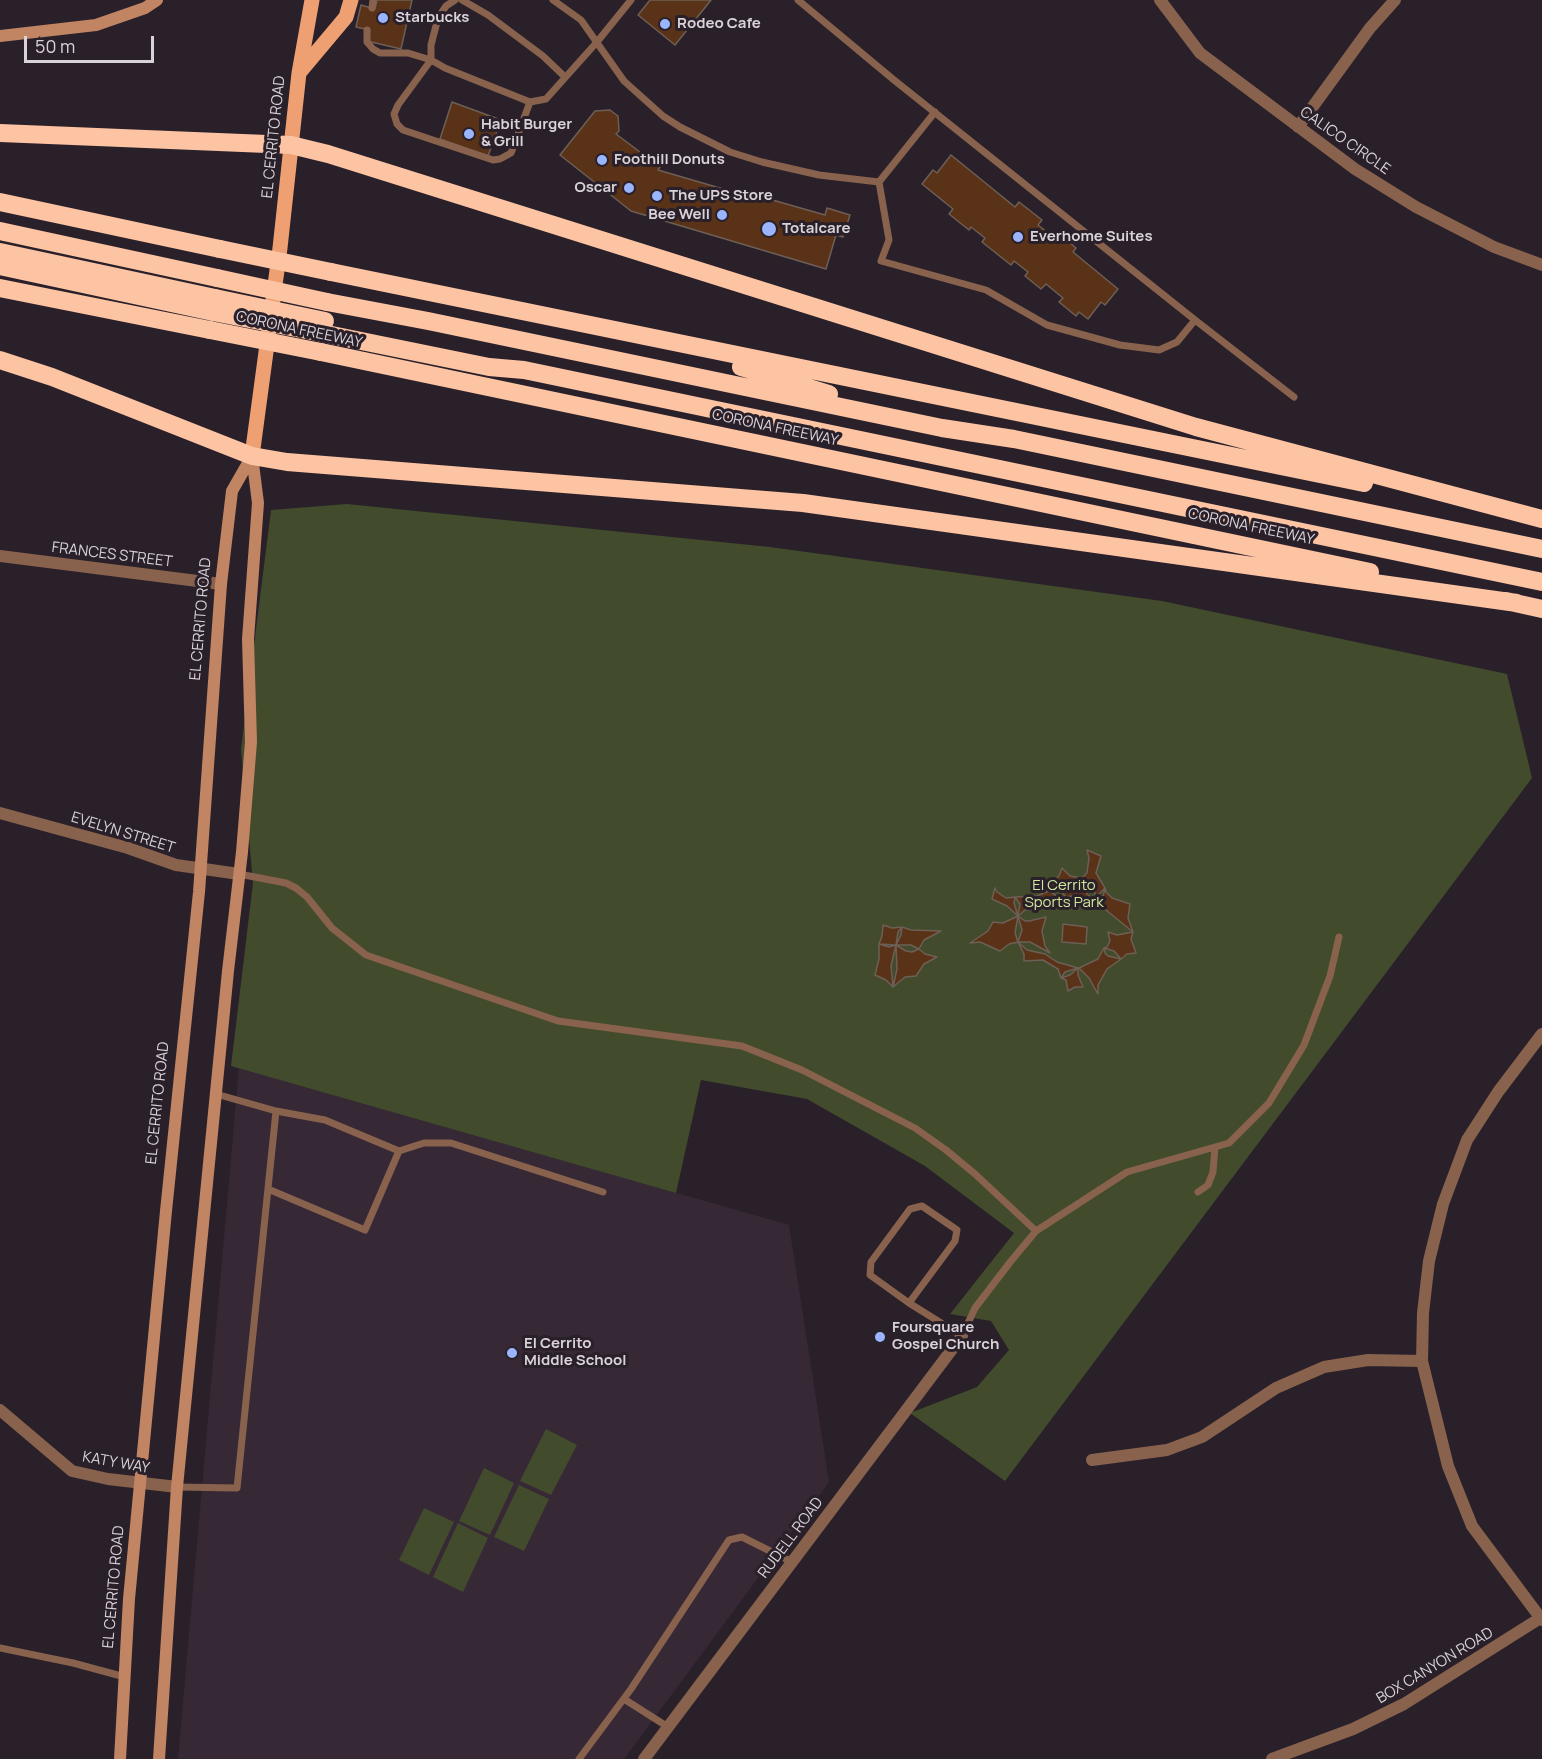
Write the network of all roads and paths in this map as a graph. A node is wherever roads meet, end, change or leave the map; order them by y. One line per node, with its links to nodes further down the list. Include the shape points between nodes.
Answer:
1 (157, 0): 12 (main road, via 146,8 96,25)
2 (312, 0): 15 (main road, EL CERRITO ROAD)
3 (351, 0): 15 (main road, via 346,17)
4 (455, 0): 14 (lane, via 438,18)
5 (462, 0): 16 (lane, via 543,56)
6 (553, 0): 13 (lane, via 581,20)
7 (631, 0): 13 (lane)
8 (798, 0): 18 (lane)
9 (1160, 0): 19 (street, CALICO CIRCLE, via 1200,52)
10 (1395, 0): 19 (street)
11 (367, 30): 14 (lane, via 367,42 373,49)
12 (0, 36)
13 (597, 42): 16 (lane); 22 (lane, via 624,81 663,116 709,143 730,153 786,168)
14 (430, 60): 17 (lane); 17 (lane, via 394,114 403,130 500,159 511,153)
15 (299, 73): 21 (main road, EL CERRITO ROAD)
16 (565, 77): 17 (lane, via 546,99)
17 (530, 102)
18 (935, 112): 22 (lane); 30 (lane)
19 (1298, 127): 26 (street, CALICO CIRCLE, via 1355,170 1416,207 1494,247)
20 (0, 133): 21 (highway)
21 (291, 145): 35 (main road, EL CERRITO ROAD); 36 (highway, via 1196,427)
22 (879, 182): 30 (lane, via 889,240 881,261 986,290 1047,325 1120,345 1159,350 1177,342)
23 (0, 202): 31 (highway, bridge)
24 (0, 231): 34 (highway, bridge, via 327,302 942,428)
25 (0, 252): 29 (highway)
26 (1542, 265)
27 (0, 266): 29 (highway)
28 (0, 288): 29 (highway, CORONA FREEWAY)
29 (213, 313): 39 (highway, bridge, via 324,327 492,358 524,370); 41 (highway, CORONA FREEWAY, bridge, via 321,352)
30 (1195, 320): 33 (lane)
31 (635, 335): 34 (highway, via 831,394 960,421); 36 (highway)
32 (0, 360): 35 (highway)
33 (1294, 397)
34 (1014, 439): 37 (highway)
35 (252, 456): 40 (main road, EL CERRITO ROAD, via 232,491); 41 (highway, via 287,462 803,503); 45 (main road, EL CERRITO ROAD, via 258,503 248,639 251,742)
36 (1542, 519)
37 (1542, 549)
38 (0, 556): 40 (street, FRANCES STREET)
39 (1542, 582)
40 (221, 584): 44 (main road, EL CERRITO ROAD)
41 (1517, 603): 42 (highway, CORONA FREEWAY)
42 (1542, 609)
43 (0, 813): 44 (street, EVELYN STREET)
44 (200, 869): 45 (street, EVELYN STREET); 61 (main road, EL CERRITO ROAD)
45 (239, 874): 48 (main road, EL CERRITO ROAD); 55 (lane, via 296,888 332,928 374,958 558,1021 742,1046 802,1070 915,1128 975,1174)
46 (1339, 938): 50 (lane, via 1330,976 1304,1045 1269,1103 1229,1143)
47 (1542, 1034): 58 (street, via 1467,1140 1443,1204 1429,1260)
48 (216, 1094): 49 (lane); 62 (main road, EL CERRITO ROAD)
49 (276, 1111): 51 (lane, via 325,1120); 52 (lane)
50 (1215, 1147): 54 (lane, via 1213,1172 1208,1185); 55 (lane, via 1127,1172)
51 (399, 1151): 52 (lane, via 365,1230); 53 (lane, via 424,1143 451,1143)
52 (268, 1189): 62 (lane, via 237,1488)
53 (603, 1192)
54 (1198, 1192)
55 (1036, 1231): 57 (lane, via 975,1308)
56 (909, 1303): 56 (lane, via 955,1241 957,1230 922,1206 909,1209 871,1262 870,1275); 57 (lane)
57 (962, 1336): 63 (street, RUDELL ROAD)
58 (1422, 1360): 60 (street, via 1368,1360 1324,1367 1276,1388 1202,1437 1167,1450); 64 (street, via 1448,1466 1472,1526)
59 (0, 1410): 61 (street, KATY WAY, via 72,1471)
60 (1092, 1460)
61 (141, 1483): 62 (street, KATY WAY); 66 (main road, EL CERRITO ROAD)
62 (177, 1488): 70 (main road, EL CERRITO ROAD)
63 (792, 1562): 67 (lane, via 742,1537 729,1540); 68 (street, RUDELL ROAD)
64 (1542, 1618): 73 (street, BOX CANYON ROAD, via 1404,1704 1353,1729)
65 (0, 1648): 66 (lane)
66 (125, 1677): 69 (main road, EL CERRITO ROAD)
67 (624, 1699): 68 (lane); 71 (lane)
68 (668, 1727): 72 (street, RUDELL ROAD)
69 (120, 1759)
70 (159, 1759)
71 (579, 1759)
72 (644, 1759)
73 (1272, 1759)

